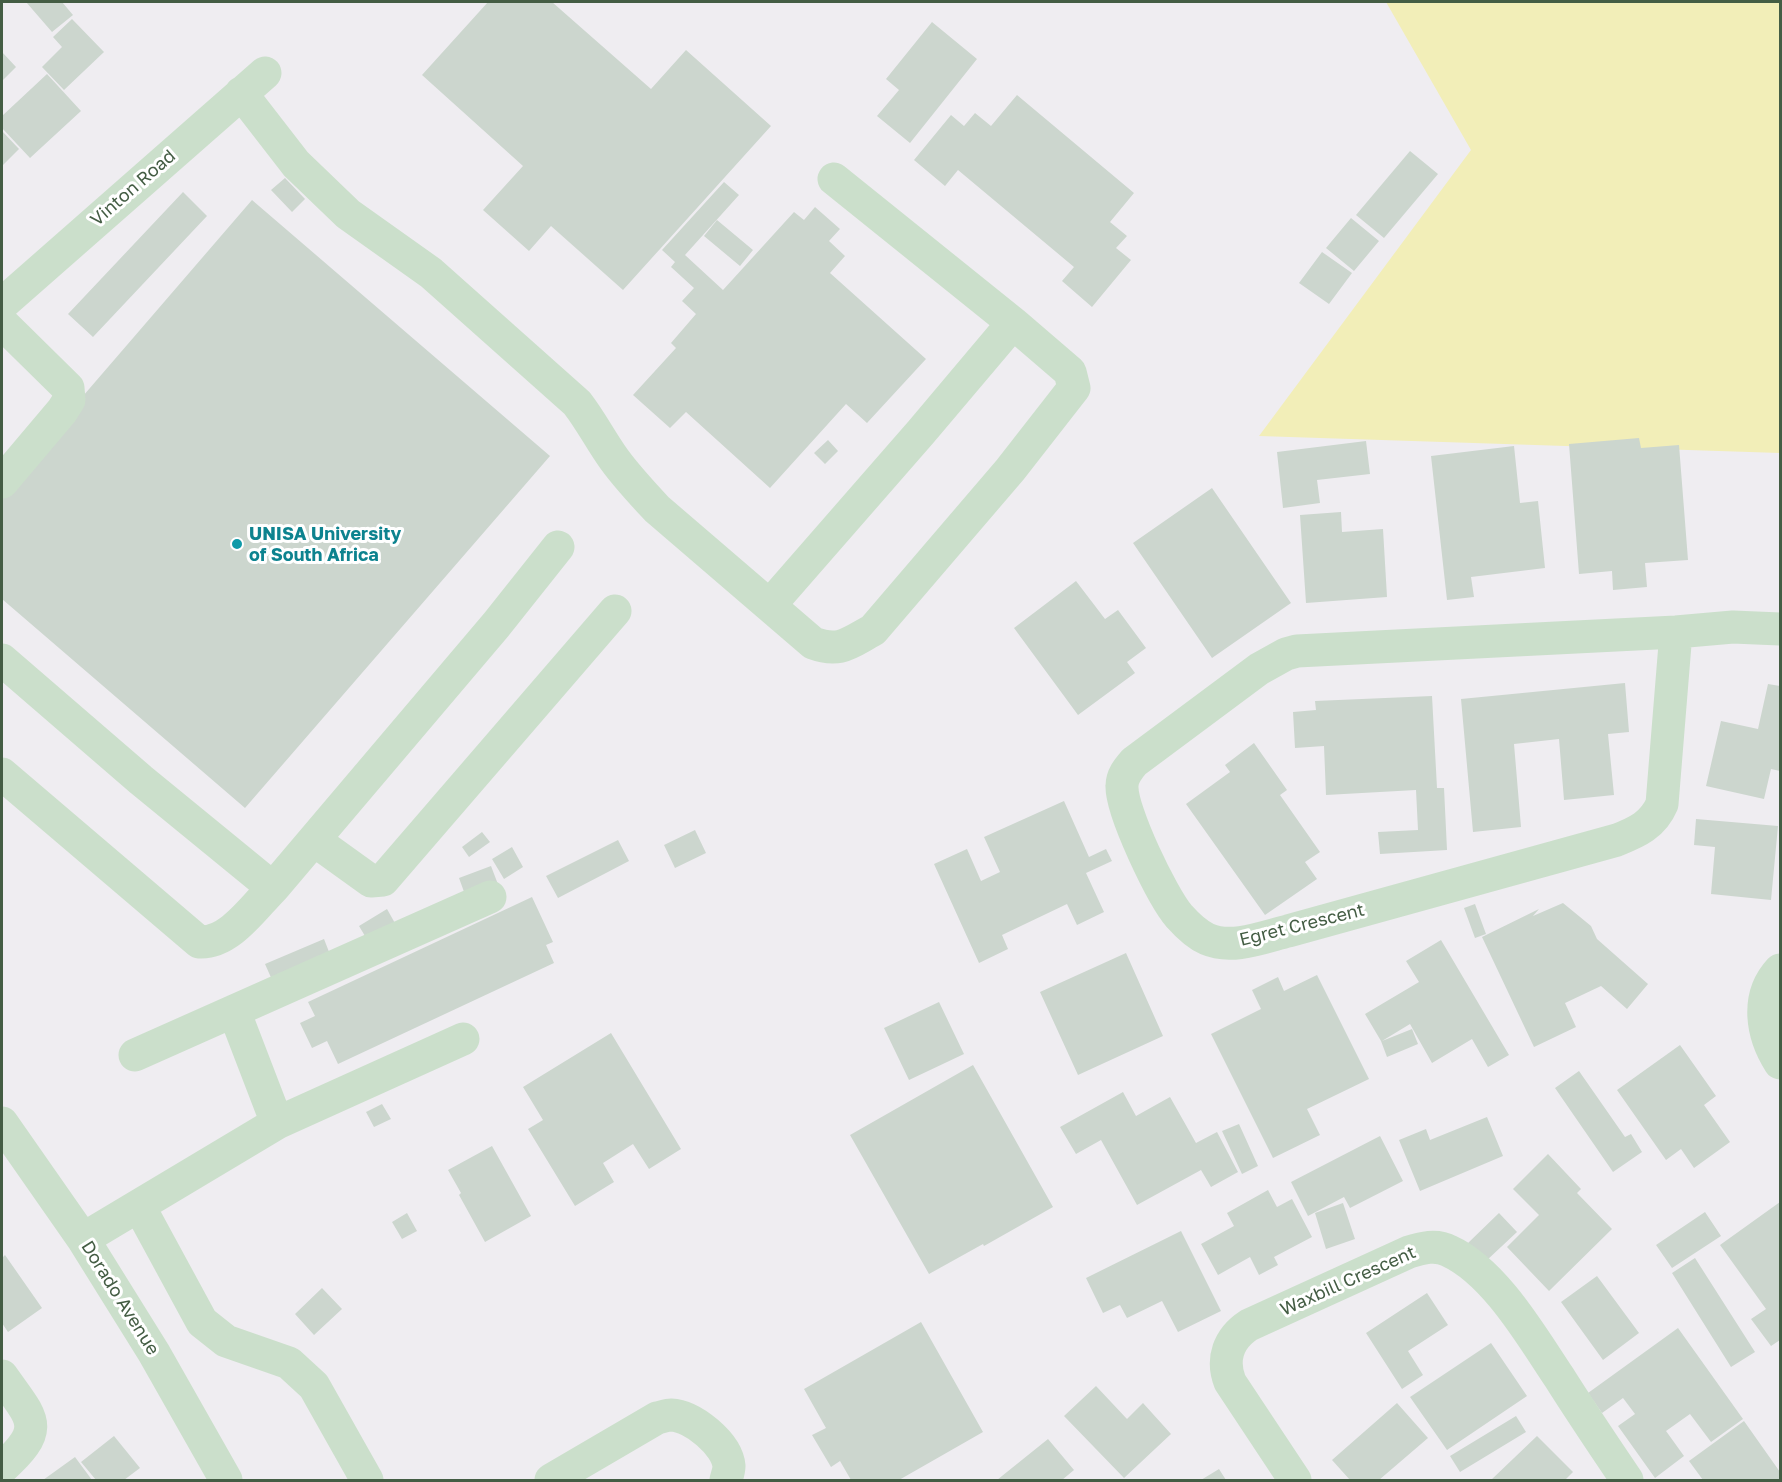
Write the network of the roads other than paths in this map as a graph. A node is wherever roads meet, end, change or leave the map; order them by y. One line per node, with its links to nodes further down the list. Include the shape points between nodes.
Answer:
1 (834, 179): 4 (street)
2 (2, 304): 7 (street, Vinton Road, via 253,83 308,176 364,228 432,273 577,404 613,458 650,501)
3 (2, 323): 5 (street, via 68,388 69,400)
4 (1013, 323): 7 (street); 7 (street, via 1070,372 1074,388 1010,470 873,630 844,646 828,649 813,643)
5 (2, 482)
6 (558, 547): 13 (street)
7 (770, 605)
8 (615, 611): 13 (street, via 383,880 371,881)
9 (1780, 629): 10 (street, Egret Crescent, via 1734,627)
10 (1676, 632): 10 (street, Egret Crescent, via 1662,804 1644,828 1617,840 1288,931 1244,942 1219,943 1198,934 1178,915 1154,876 1126,808 1123,780 1134,762 1259,669 1286,654)
11 (2, 660): 14 (street)
12 (2, 774): 14 (street, via 199,942 210,943 226,936)
13 (314, 840): 14 (street)
14 (273, 888)
15 (490, 897): 17 (street)
16 (1780, 970): 20 (street, via 1766,995 1763,1017 1769,1042)
17 (234, 1011): 19 (street); 22 (street)
18 (463, 1039): 22 (street)
19 (135, 1055)
20 (1780, 1063)
21 (2, 1123): 24 (street, Dorado Avenue)
22 (277, 1123): 23 (street)
23 (139, 1206): 24 (street); 29 (street, via 202,1322 226,1341 289,1363 314,1386)
24 (83, 1239): 28 (street, Dorado Avenue)
25 (2, 1376): 26 (street, via 29,1415 31,1426 24,1446)
26 (2, 1468)
27 (586, 1471): 30 (street); 31 (street, via 657,1418 669,1415 690,1420 707,1432 729,1466)
28 (226, 1480)
29 (367, 1480)
30 (551, 1480)
31 (726, 1480)
32 (1295, 1480): 33 (street, Waxbill Crescent, via 1230,1382 1226,1364 1231,1342 1249,1324 1288,1306 1409,1252 1437,1247 1463,1259 1510,1305)
33 (1627, 1480)

